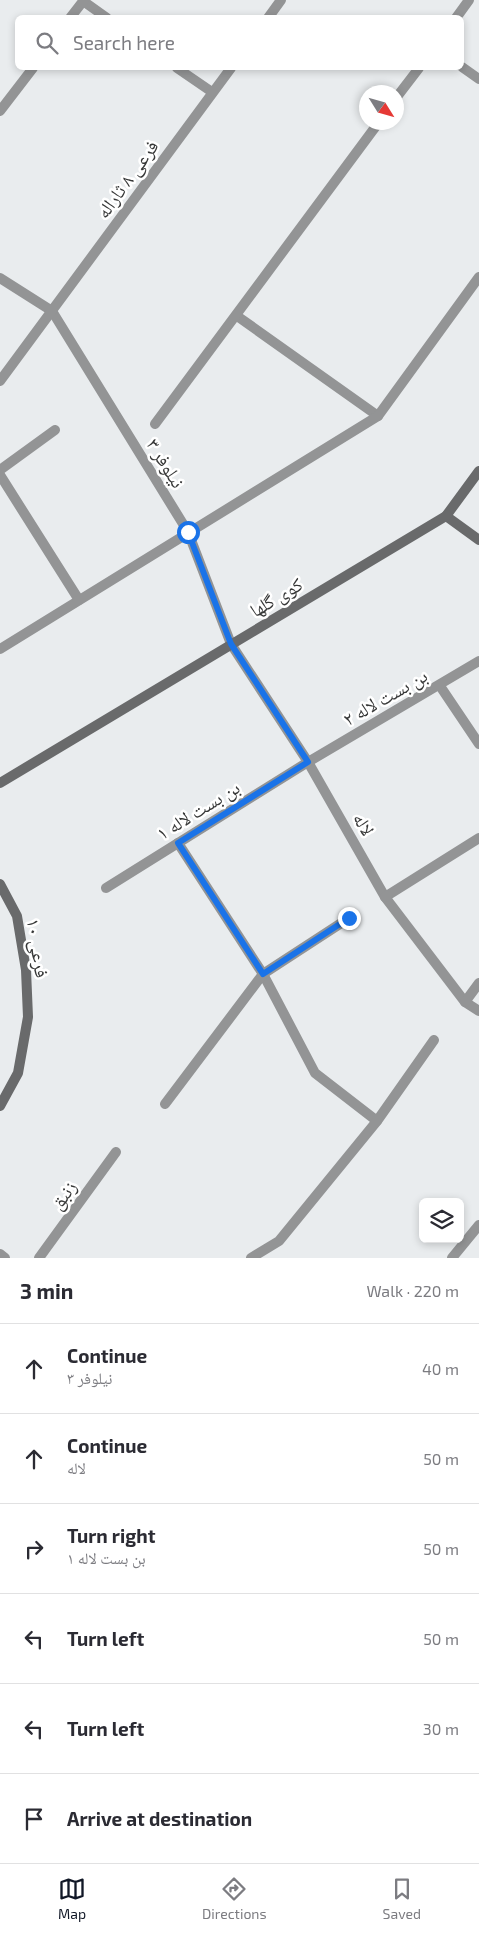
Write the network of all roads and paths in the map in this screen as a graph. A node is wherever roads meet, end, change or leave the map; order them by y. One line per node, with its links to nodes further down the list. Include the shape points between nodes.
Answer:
1 (83, 0): 4 (street); 5 (street)
2 (281, 0): 6 (street)
3 (469, 0): 7 (street)
4 (72, 15)
5 (103, 15)
6 (270, 15)
7 (458, 15)
8 (464, 68): 13 (street)
9 (32, 70): 16 (street)
10 (180, 70): 15 (street)
11 (229, 70): 15 (street, فرعی ۸ ثاراله)
12 (417, 70): 14 (street)
13 (479, 79)
14 (404, 88)
15 (212, 92): 20 (street, فرعی ۸ ثاراله)
16 (0, 112)
17 (373, 130): 21 (street)
18 (479, 277): 23 (street)
19 (0, 278): 20 (street)
20 (52, 311): 22 (street, فرعی ۸ ثاراله); 30 (street, نیلوفر ۳)
21 (237, 316): 23 (street); 24 (street)
22 (0, 381)
23 (378, 416): 30 (street)
24 (155, 424)
25 (55, 430): 26 (street)
26 (0, 470)
27 (479, 471): 29 (street, کوی گلها)
28 (0, 475): 32 (street)
29 (446, 516): 31 (street); 33 (street, کوی گلها)
30 (188, 532): 32 (street); 33 (street, نیلوفر ۳)
31 (479, 540)
32 (79, 600): 34 (street)
33 (231, 644): 38 (street, لاله); 39 (street, کوی گلها)
34 (0, 649)
35 (479, 661): 36 (street, بن بست لاله ۲)
36 (440, 686): 37 (street); 38 (street, بن بست لاله ۲)
37 (479, 744)
38 (308, 762): 41 (street, بن بست لاله ۱); 44 (street, لاله)
39 (1, 784)
40 (479, 838): 44 (street)
41 (178, 843): 43 (street, بن بست لاله ۱); 46 (street)
42 (0, 884): 52 (street, فرعی ۱۰, via 17,916 26,970 28,1017 18,1073)
43 (106, 888)
44 (385, 897): 48 (street, لاله)
45 (349, 918): 46 (street)
46 (263, 974): 51 (street); 53 (street, via 315,1073)
47 (479, 982): 48 (street)
48 (465, 1002): 49 (street, لاله)
49 (479, 1011)
50 (434, 1040): 53 (street)
51 (165, 1104)
52 (0, 1106)
53 (377, 1121): 59 (street, via 278,1241)
54 (116, 1152): 58 (street, زنبق)
55 (479, 1225): 60 (street)
56 (0, 1254): 57 (street)
57 (5, 1258)
58 (39, 1258)
59 (251, 1258)
60 (452, 1258)

